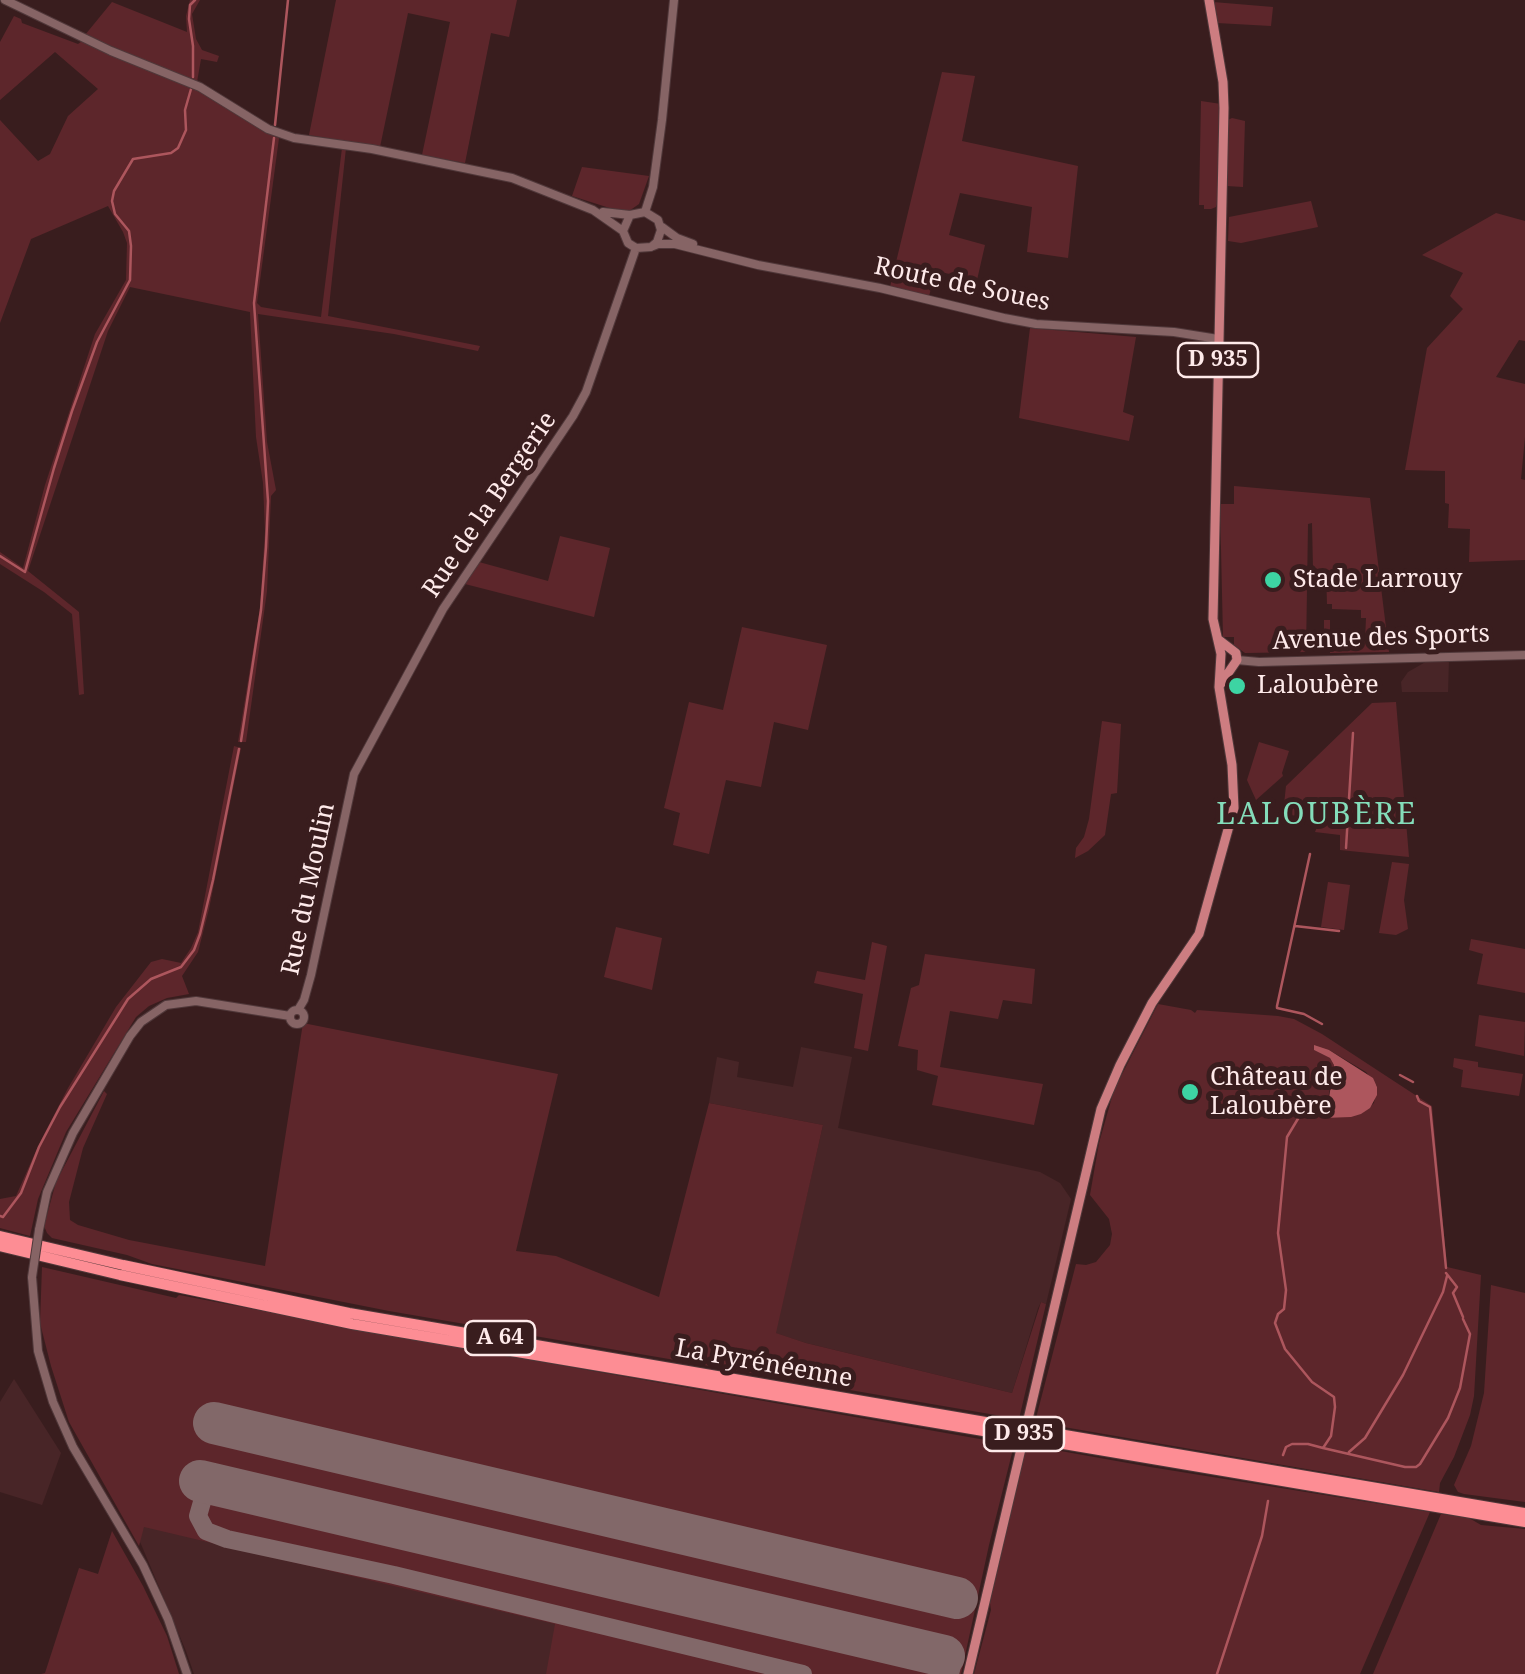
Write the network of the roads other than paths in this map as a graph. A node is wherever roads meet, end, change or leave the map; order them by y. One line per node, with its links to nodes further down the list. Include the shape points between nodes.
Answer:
1 (5, 0): 4 (street, via 200,88 268,130 497,175)
2 (674, 0): 5 (street)
3 (1209, 0): 12 (main road, D 935, via 1224,82)
4 (594, 210): 6 (street); 8 (street)
5 (645, 212): 6 (street); 7 (street)
6 (630, 215): 8 (street)
7 (660, 226): 9 (street); 11 (street, Route de Soues)
8 (623, 231): 10 (street)
9 (652, 247): 10 (street); 11 (street, Route de Soues, via 669,243)
10 (636, 248): 17 (street, Rue de la Bergerie, via 574,416 443,609)
11 (701, 250): 12 (street, Route de Soues, via 1036,324)
12 (1218, 338): 14 (main road, D 935, via 1214,619)
13 (1525, 655): 15 (street, Avenue des Sports)
14 (1224, 656): 15 (main road, via 1226,667); 15 (main road, via 1236,653); 16 (main road)
15 (1235, 663): 16 (main road)
16 (1219, 687): 25 (main road, D 935, via 1235,796 1230,824 1199,934 1152,1003 1101,1109)
17 (354, 774): 24 (street, Rue du Moulin, bridge, via 304,1000 294,1013 196,1001 166,1005 141,1022 73,1132 38,1230 32,1277 38,1351 53,1402 143,1565)
18 (0, 1236): 20 (highway, La Pyrénéenne / A 64, via 349,1312)
19 (0, 1246): 20 (highway, La Pyrénéenne / A 64, via 352,1324)
20 (1002, 1429): 21 (highway, La Pyrénéenne / A 64, bridge)
21 (1046, 1437): 22 (highway, La Pyrénéenne / A 64); 23 (highway, La Pyrénéenne / A 64)
22 (1525, 1513)
23 (1525, 1522)
24 (188, 1674)
25 (968, 1674)

